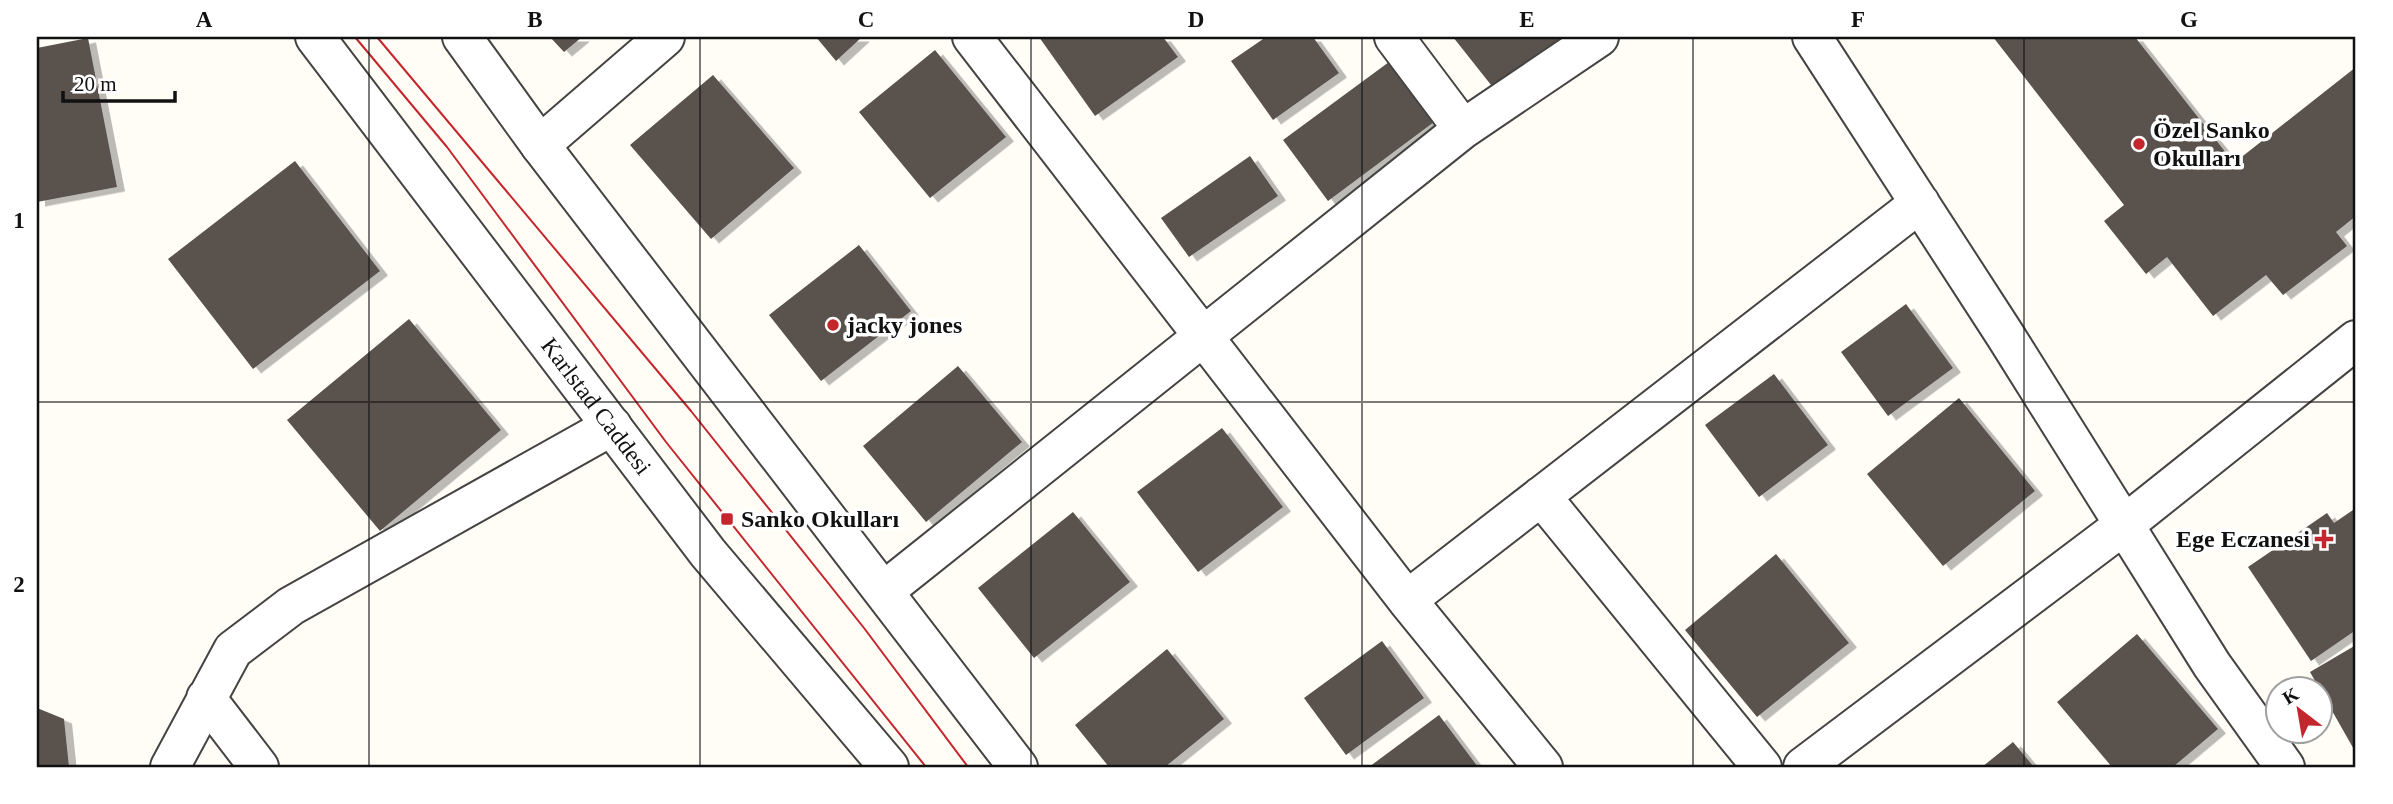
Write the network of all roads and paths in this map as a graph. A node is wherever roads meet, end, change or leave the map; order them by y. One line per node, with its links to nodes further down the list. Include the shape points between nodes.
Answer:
1 (315, 37): 13 (street, Karlstad Caddesi)
2 (462, 37): 9 (street)
3 (665, 37): 9 (street)
4 (972, 37): 11 (street)
5 (1394, 37): 8 (street)
6 (1599, 37): 8 (street)
7 (1812, 37): 10 (street)
8 (1462, 129): 11 (street)
9 (540, 145): 16 (street)
10 (1920, 203): 14 (street); 15 (street)
11 (1204, 337): 16 (street); 17 (street)
12 (2356, 340): 15 (street)
13 (612, 426): 18 (street, via 291,606 233,650); 21 (street, Karlstad Caddesi, via 708,553)
14 (1541, 496): 17 (street); 24 (street)
15 (2124, 525): 25 (street); 26 (street, via 2212,665)
16 (884, 592): 22 (street)
17 (1407, 600): 23 (street)
18 (206, 698): 19 (street); 20 (street)
19 (170, 767)
20 (259, 767)
21 (889, 767)
22 (1018, 767)
23 (1542, 767)
24 (1762, 767)
25 (1802, 767)
26 (2286, 767)

